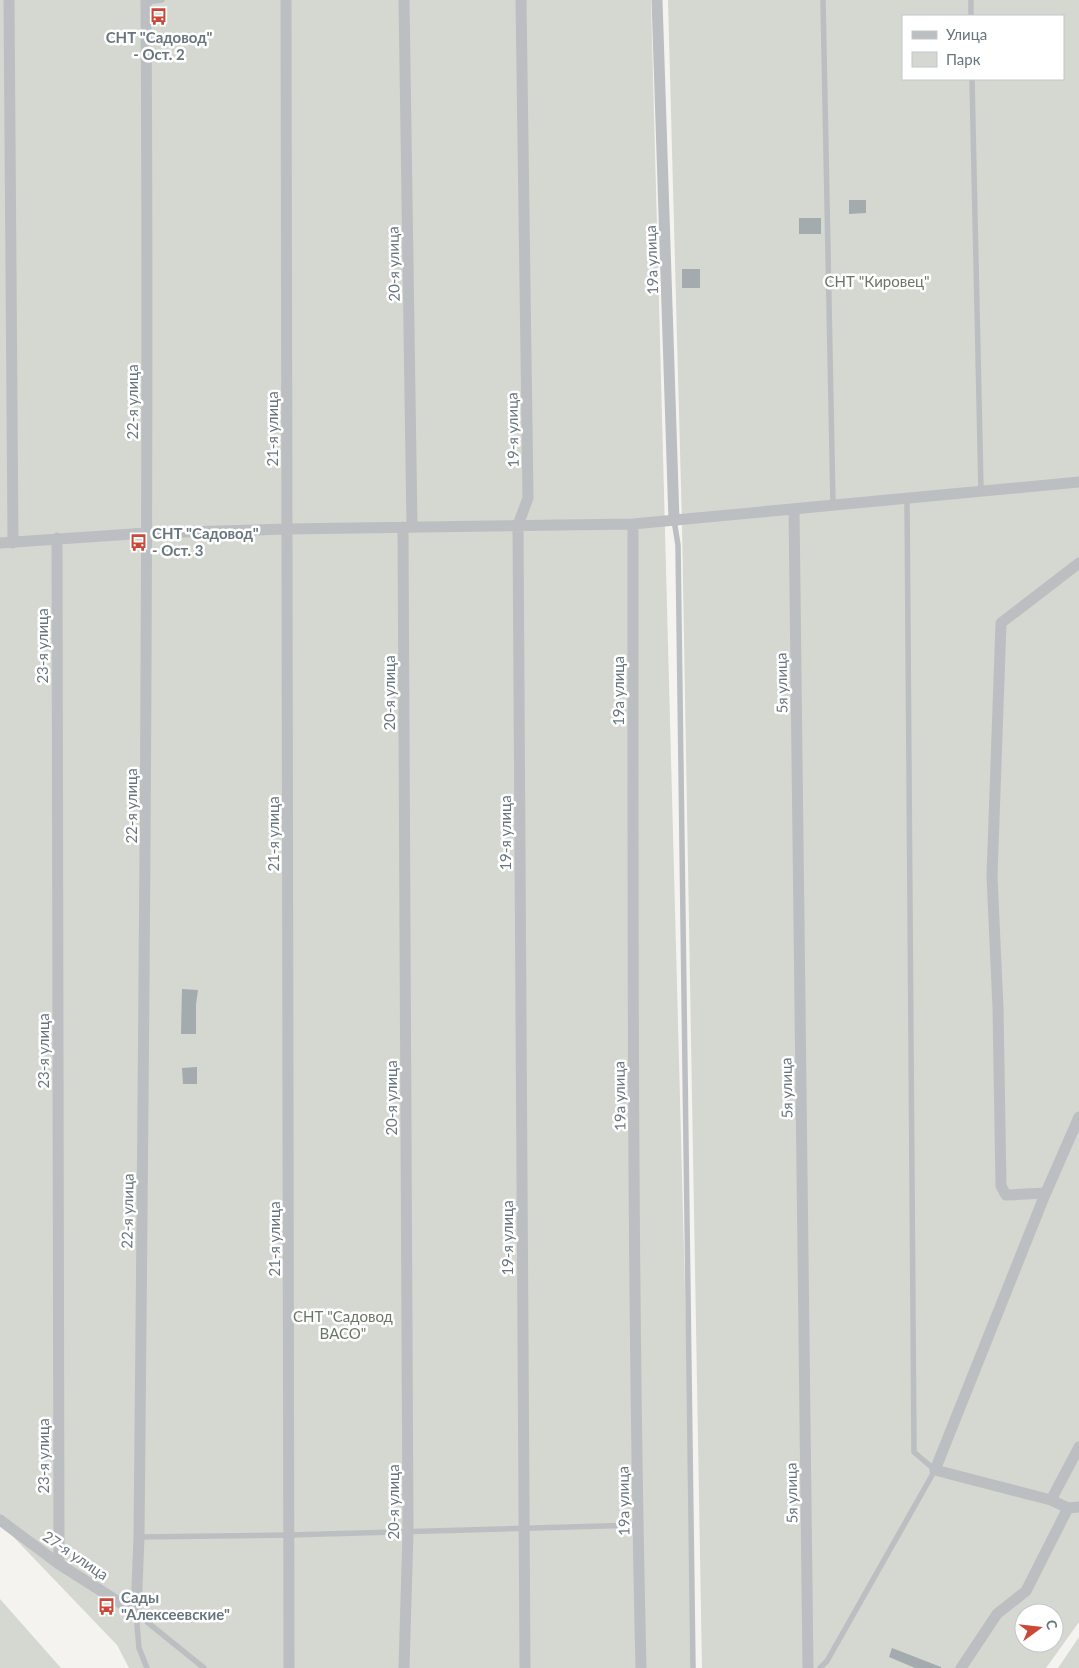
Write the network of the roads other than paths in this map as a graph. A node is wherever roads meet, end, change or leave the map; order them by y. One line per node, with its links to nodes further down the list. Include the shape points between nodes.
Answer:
1 (9, 0): 25 (street)
2 (162, 0): 9 (lane)
3 (286, 0): 21 (street, 21-я улица)
4 (404, 0): 20 (street, 20-я улица)
5 (521, 0): 19 (street, 19-я улица, via 528,498)
6 (657, 0): 17 (street, 19а улица)
7 (823, 0): 15 (lane)
8 (970, 0): 10 (lane)
9 (146, 1): 22 (street, 22-я улица)
10 (971, 15)
11 (972, 80): 13 (lane)
12 (1079, 482): 13 (street)
13 (981, 491): 14 (street)
14 (907, 498): 15 (street); 30 (lane, via 914,1452)
15 (833, 505): 16 (street)
16 (794, 508): 17 (street); 48 (street, 5я улица)
17 (674, 520): 18 (street); 47 (lane, via 678,545)
18 (633, 524): 19 (street); 34 (street, 19а улица)
19 (518, 525): 20 (street); 35 (street, 19-я улица)
20 (408, 527): 21 (street); 36 (street, 20-я улица)
21 (287, 528): 22 (street); 37 (street, 21-я улица)
22 (147, 533): 23 (street); 38 (street, 22-я улица)
23 (57, 538): 25 (street); 39 (street, 23-я улица)
24 (0, 543): 25 (street)
25 (12, 543)
26 (1079, 563): 28 (street, via 1000,623 992,876 1001,1186 1006,1195)
27 (1079, 1117): 28 (street)
28 (1046, 1193): 30 (street)
29 (1079, 1447): 31 (street)
30 (935, 1470): 31 (street); 49 (lane, via 827,1661)
31 (1051, 1500): 32 (street)
32 (1074, 1508): 50 (street, via 1026,1592 998,1614)
33 (0, 1520): 39 (street, 27-я улица)
34 (638, 1525): 35 (lane); 46 (street, 19а улица)
35 (524, 1528): 36 (lane); 45 (street, 19-я улица)
36 (408, 1532): 37 (lane); 44 (street, 20-я улица)
37 (289, 1535): 38 (lane); 43 (street, 21-я улица)
38 (139, 1537): 40 (street, 22-я улица)
39 (59, 1564): 40 (street, 27-я улица)
40 (136, 1613): 41 (lane, via 139,1648); 42 (lane)
41 (147, 1668)
42 (204, 1668)
43 (289, 1668)
44 (404, 1668)
45 (525, 1668)
46 (641, 1668)
47 (693, 1668)
48 (808, 1668)
49 (820, 1668)
50 (961, 1668)

